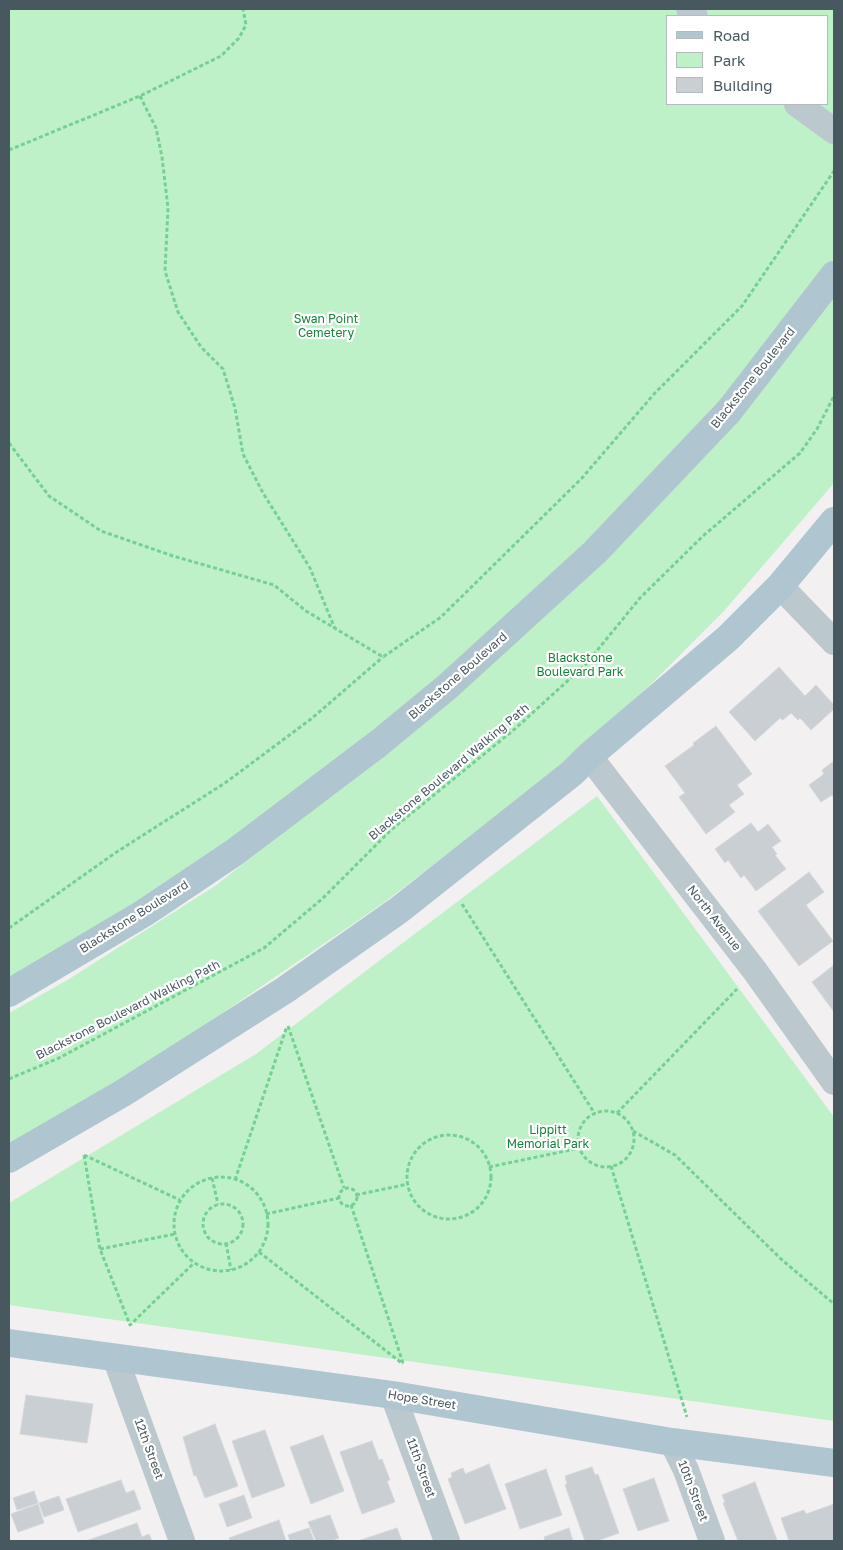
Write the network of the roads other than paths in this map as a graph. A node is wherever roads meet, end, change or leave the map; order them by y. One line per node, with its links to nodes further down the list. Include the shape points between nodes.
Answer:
1 (798, 105): 2 (street)
2 (834, 131)
3 (834, 275): 8 (main road, Blackstone Boulevard, via 729,411 595,552 447,687 235,852 144,913)
4 (834, 521): 5 (main road)
5 (780, 586): 6 (street); 7 (main road, via 728,638)
6 (834, 642)
7 (589, 756): 9 (street, North Avenue, via 755,971); 10 (main road, via 572,773 398,910 293,984 123,1093)
8 (9, 994)
9 (834, 1082)
10 (9, 1159)
11 (9, 1343): 12 (main road, Hope Street)
12 (116, 1356): 13 (main road, Hope Street); 16 (street, 12th Street)
13 (393, 1395): 14 (main road, Hope Street); 17 (street, 11th Street)
14 (672, 1442): 15 (main road, Hope Street); 18 (street, 10th Street)
15 (834, 1463)
16 (182, 1541)
17 (448, 1541)
18 (712, 1541)

